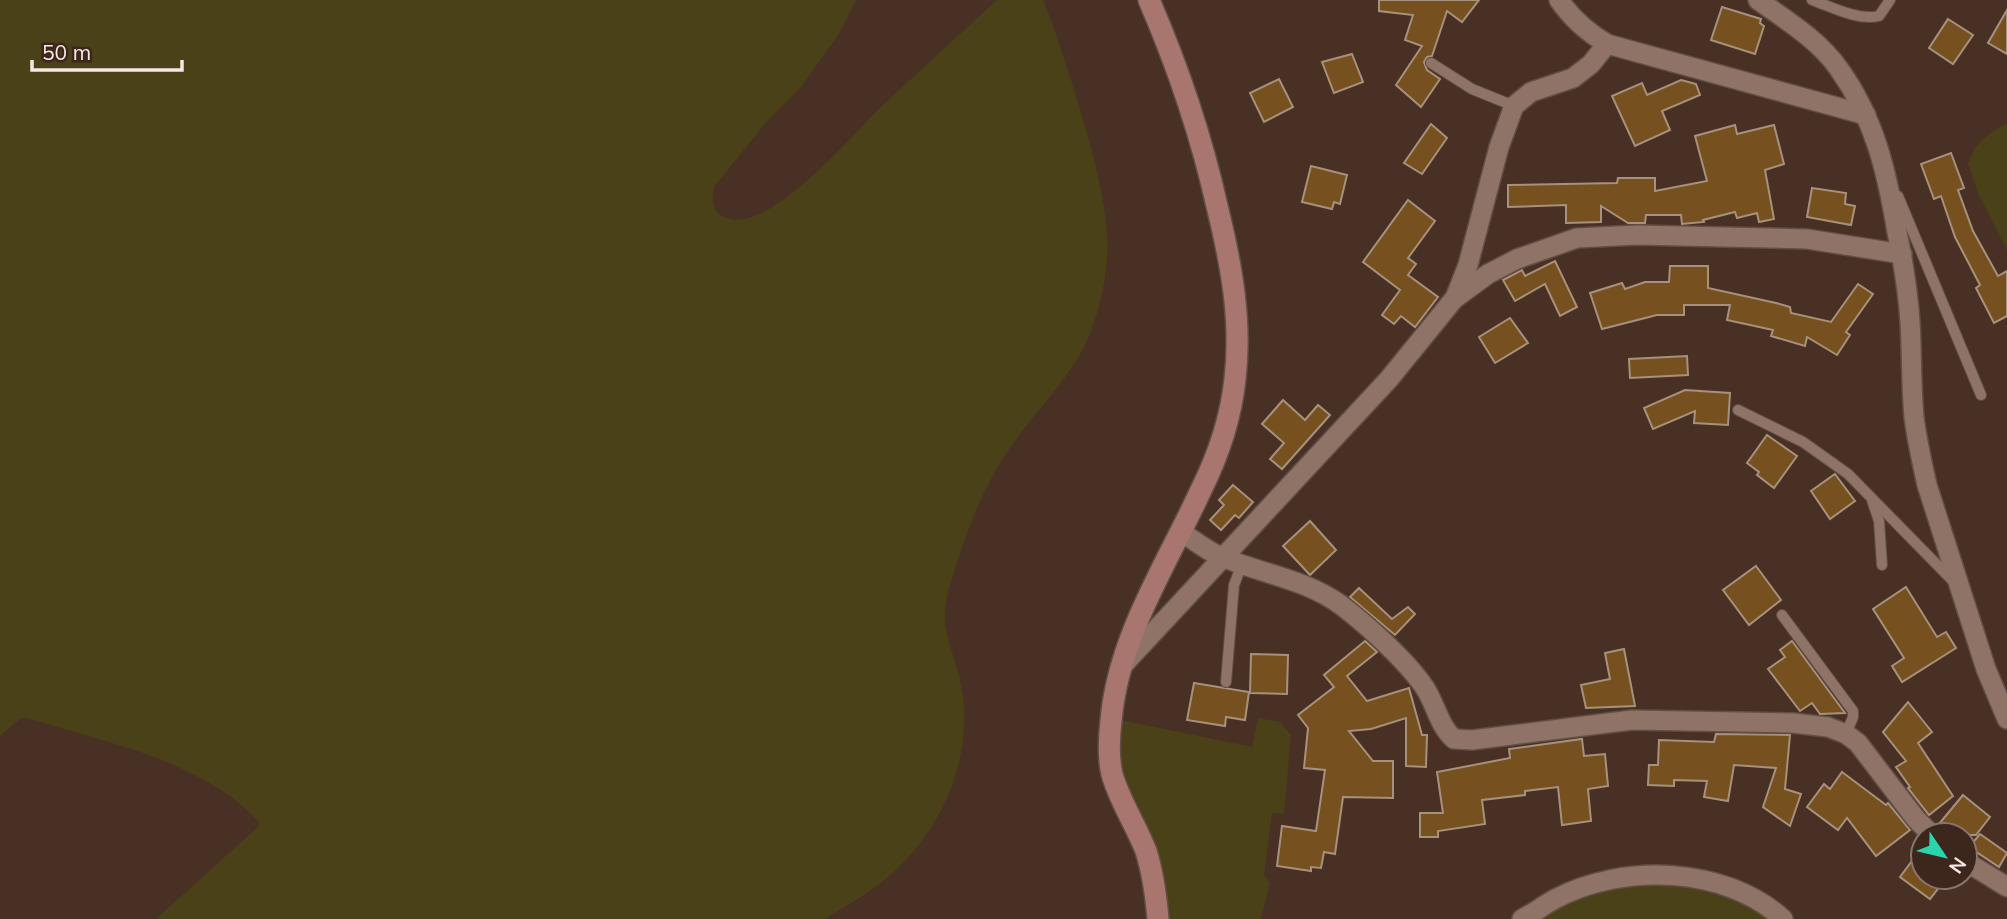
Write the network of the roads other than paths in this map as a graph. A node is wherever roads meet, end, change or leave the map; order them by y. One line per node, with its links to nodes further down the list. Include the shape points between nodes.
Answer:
1 (1149, 0): 16 (street, via 1204,149 1235,294 1235,380 1225,430)
2 (1559, 0): 6 (street, via 1572,18)
3 (1758, 0): 9 (street, via 1819,46 1838,67)
4 (1812, 0): 5 (lane, via 1872,18 1880,16)
5 (1890, 0)
6 (1607, 44): 8 (street, via 1573,78 1531,92); 9 (street)
7 (1432, 63): 8 (lane, via 1472,89)
8 (1514, 106): 12 (street)
9 (1866, 115): 10 (street)
10 (1886, 170): 11 (street); 13 (lane)
11 (1902, 254): 12 (street, via 1807,239 1577,238 1517,258); 20 (street, via 1920,454)
12 (1454, 299): 17 (street, via 1389,379)
13 (1980, 395)
14 (1738, 410): 15 (lane, via 1826,458)
15 (1871, 496): 19 (lane, via 1879,521); 20 (lane)
16 (1181, 532): 17 (street); 22 (street)
17 (1221, 557): 18 (street); 22 (street)
18 (1242, 564): 23 (lane, via 1234,585); 25 (street, via 1295,581 1342,606 1416,676 1454,739 1632,720 1793,723)
19 (1882, 565)
20 (1961, 589): 24 (street)
21 (1782, 615): 25 (lane, via 1853,711)
22 (1122, 665): 29 (street, via 1109,754 1112,775 1146,852)
23 (1226, 682)
24 (2007, 719)
25 (1846, 734): 26 (street, via 1858,743)
26 (1918, 821)
27 (1979, 870): 28 (street)
28 (2007, 887)
29 (1158, 919)
30 (1522, 919): 31 (street, via 1587,887 1639,877 1680,876 1734,887)
31 (1783, 919)

